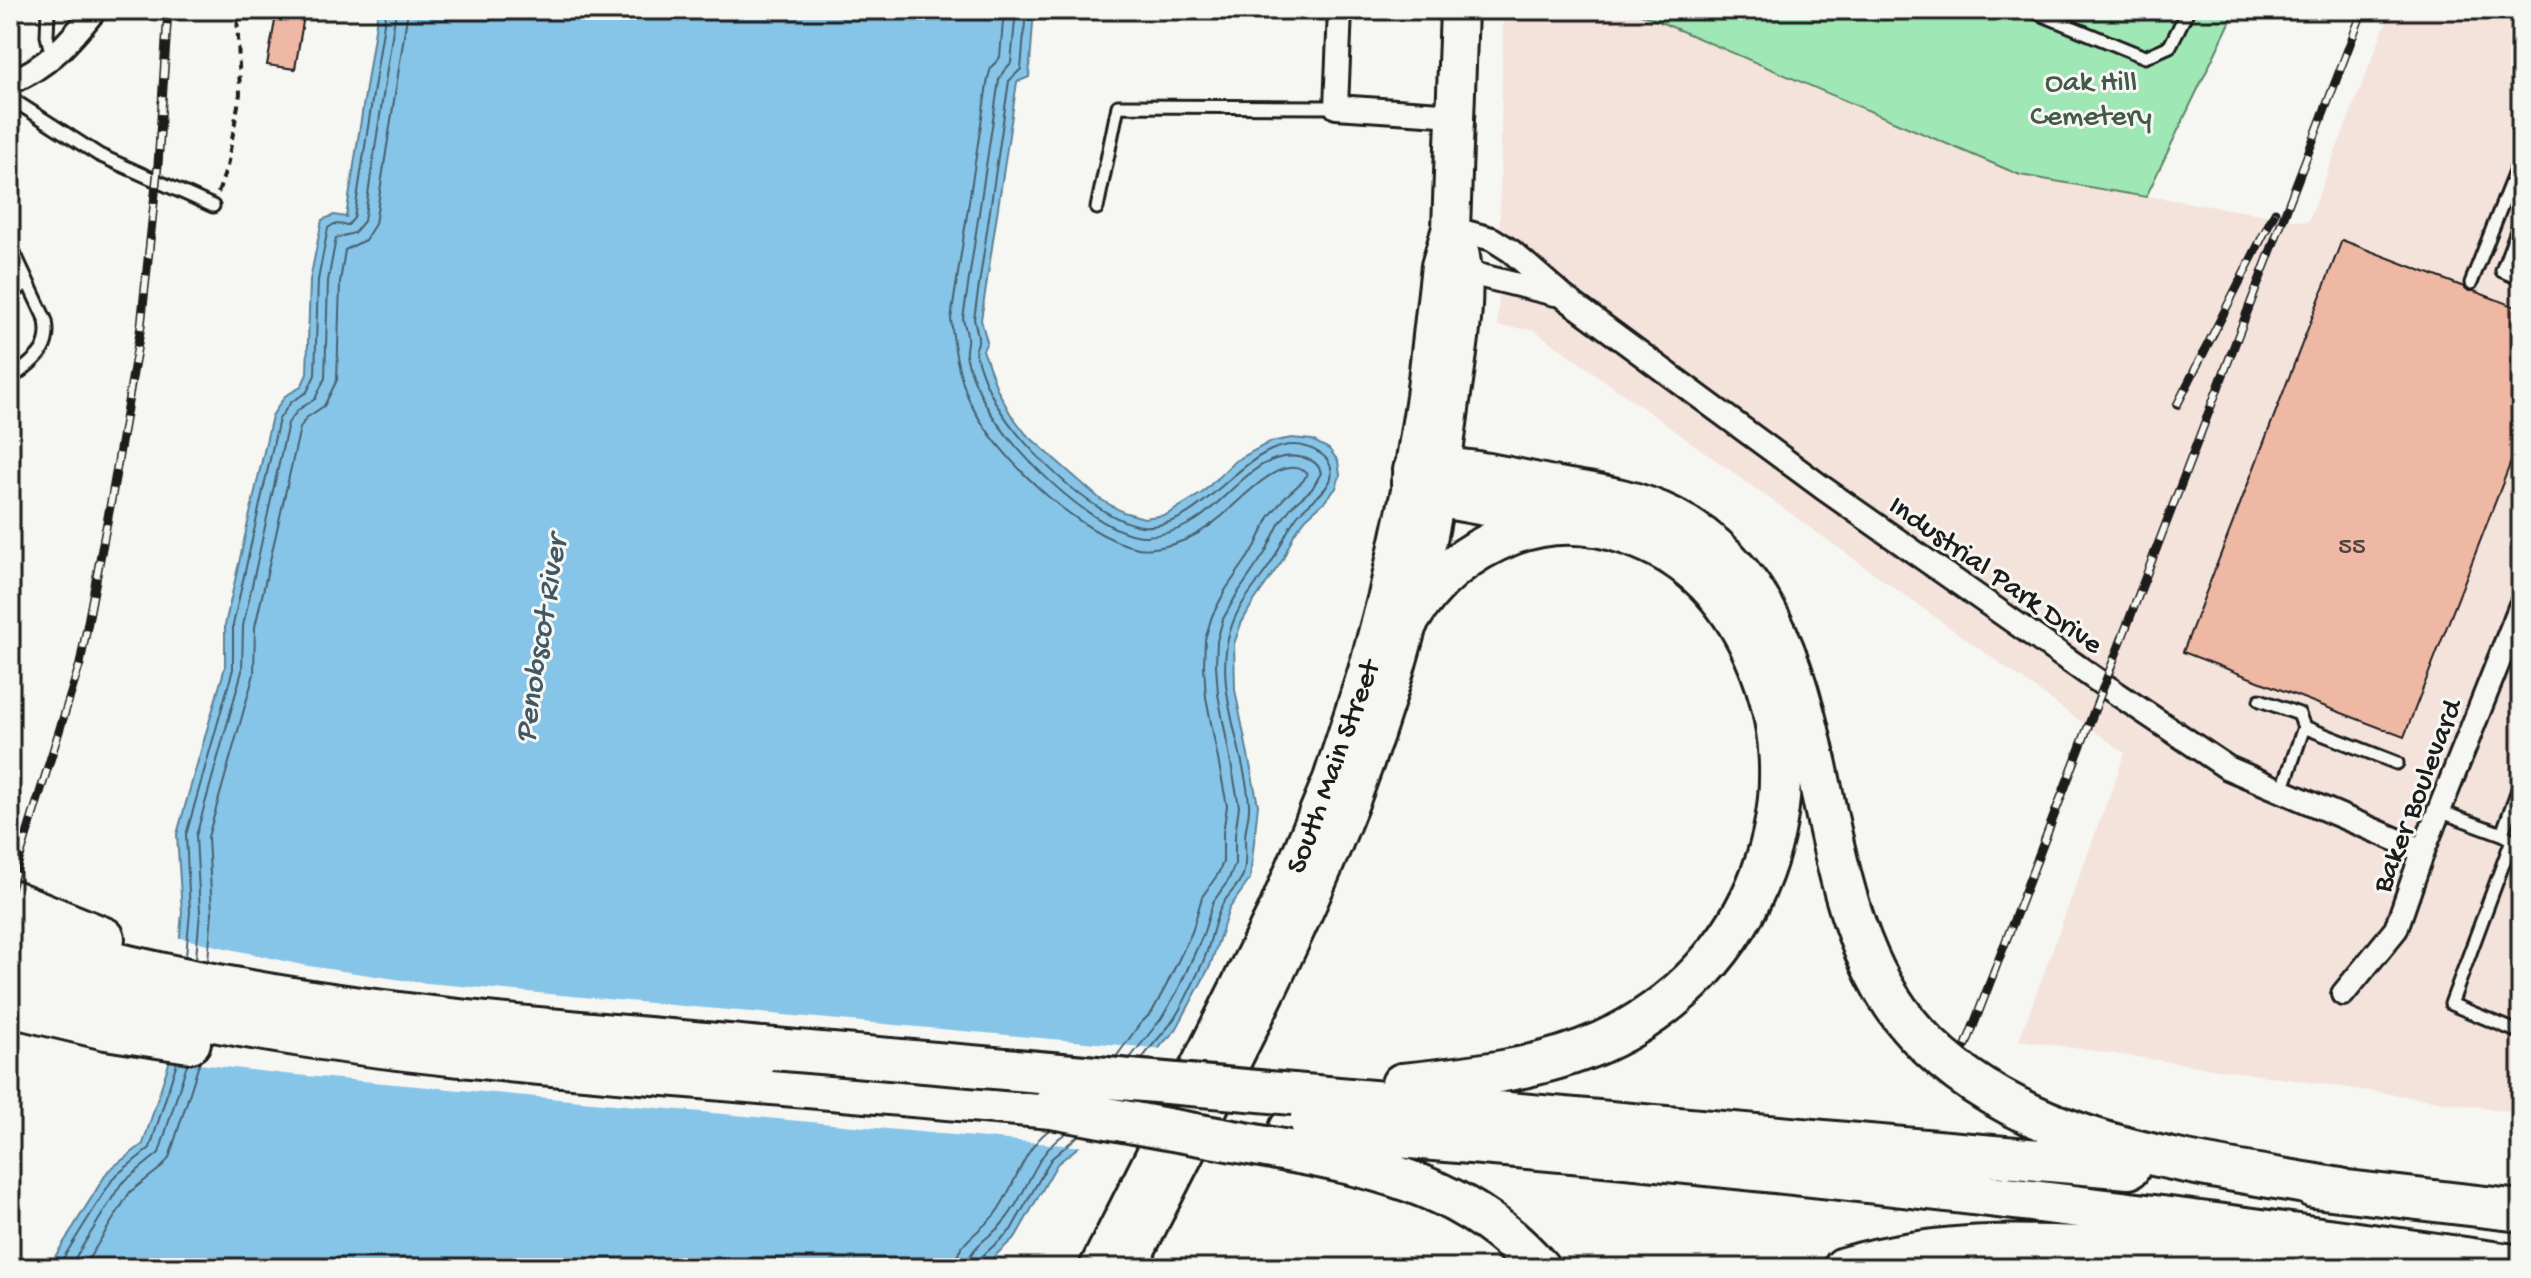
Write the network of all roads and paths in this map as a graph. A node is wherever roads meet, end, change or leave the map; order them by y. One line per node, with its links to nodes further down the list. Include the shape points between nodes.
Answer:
1 (48, 10): 8 (lane)
2 (95, 10): 8 (street)
3 (237, 10): 16 (path, via 240,94 227,167)
4 (1340, 10): 11 (street)
5 (1459, 10): 12 (main road, South Main Street)
6 (2030, 10): 7 (lane, via 2145,57 2170,46)
7 (2188, 10)
8 (53, 59): 9 (street)
9 (10, 82)
10 (10, 98): 16 (lane, via 99,155)
11 (1336, 107): 12 (street); 17 (lane, via 1118,106)
12 (1456, 115): 19 (main road, South Main Street)
13 (2521, 157): 14 (lane)
14 (2507, 192): 15 (lane); 23 (lane)
15 (2521, 198)
16 (213, 206)
17 (1097, 208)
18 (2521, 220): 22 (lane, via 2502,271)
19 (1451, 228): 21 (main road, South Main Street, via 1460,250); 26 (street, Industrial Park Drive, via 1499,244)
20 (10, 244): 24 (lane)
21 (1451, 269): 26 (street, Industrial Park Drive); 28 (main road, South Main Street, via 1459,333)
22 (2521, 279)
23 (2471, 283)
24 (28, 284): 25 (lane); 27 (lane, via 46,321 48,341)
25 (10, 297)
26 (1564, 297): 36 (street, Industrial Park Drive, via 2104,685 2228,768)
27 (10, 380)
28 (1426, 479): 29 (highway); 31 (main road, South Main Street); 49 (highway, via 1600,495 1652,510 1699,535 1740,574 1769,621 1793,677 1861,946 1903,1018 1960,1074 2016,1109 2079,1135); 53 (main road, South Main Street, via 1318,814 1265,936)
29 (1590, 523): 31 (highway, via 1537,527 1488,545 1436,583); 48 (highway, via 1651,543 1700,575 1735,617 1760,666 1776,720 1779,791 1771,847 1750,903 1701,973 1661,1008 1603,1042 1556,1059)
30 (2521, 605): 37 (street, Baker Boulevard)
31 (1408, 621): 51 (main road, South Main Street, via 1369,747 1306,910)
32 (2260, 700): 33 (lane, via 2299,714)
33 (2304, 727): 34 (lane); 36 (lane)
34 (2397, 763)
35 (2521, 781): 38 (lane)
36 (2282, 791): 39 (street, Industrial Park Drive)
37 (2439, 811): 38 (lane); 39 (street, Baker Boulevard)
38 (2512, 839): 46 (lane, via 2451,1004)
39 (2423, 851): 44 (street, Baker Boulevard, via 2396,929)
40 (10, 900): 43 (highway)
41 (10, 934): 43 (highway, via 150,971)
42 (10, 970): 47 (highway, via 201,1019)
43 (266, 994): 48 (highway, bridge)
44 (2343, 994)
45 (10, 1006): 47 (highway, via 106,1029 199,1043 335,1055)
46 (2521, 1033)
47 (472, 1058): 48 (highway, bridge)
48 (1290, 1124): 49 (highway, via 1609,1120); 52 (highway, via 1893,1185); 54 (highway, via 1380,1170 1434,1190 1485,1220)
49 (2340, 1189): 50 (highway)
50 (2521, 1211)
51 (1131, 1263)
52 (2521, 1266)
53 (1098, 1268)
54 (1539, 1268)
55 (1844, 1268): 56 (highway, via 1902,1254 2010,1245)
56 (2355, 1268)

